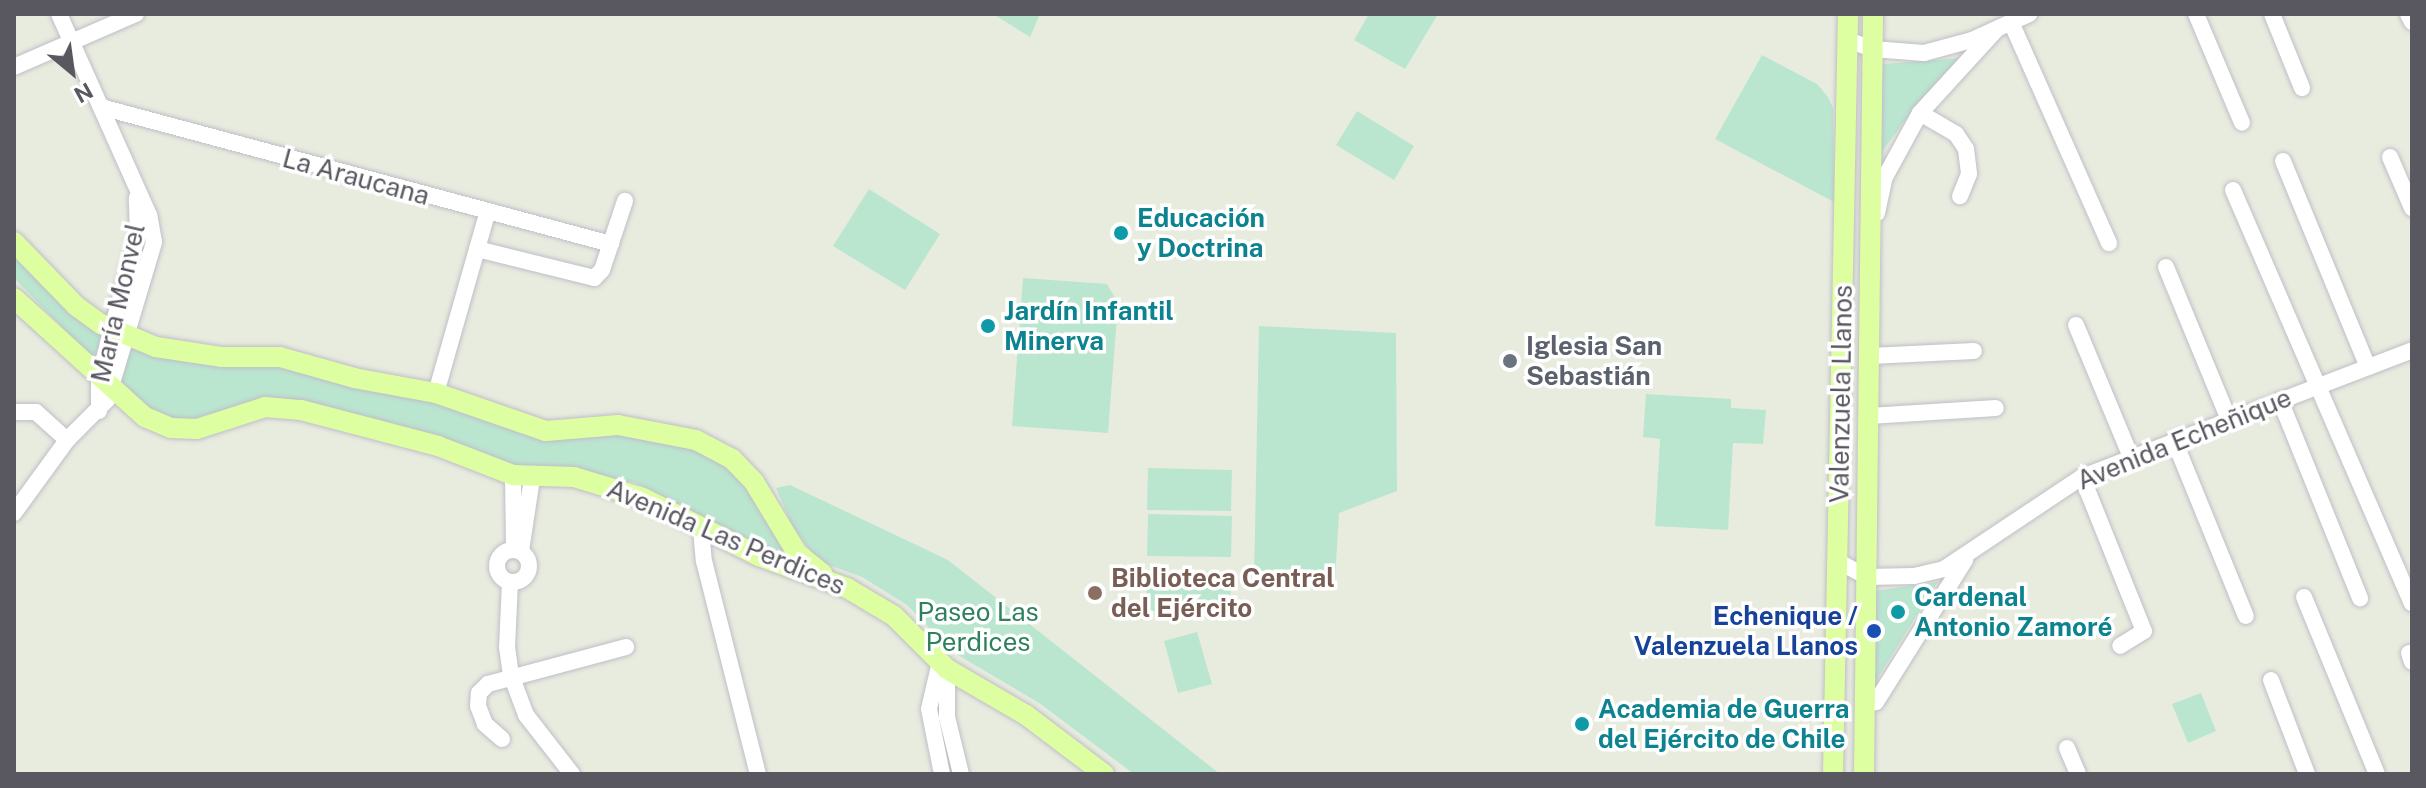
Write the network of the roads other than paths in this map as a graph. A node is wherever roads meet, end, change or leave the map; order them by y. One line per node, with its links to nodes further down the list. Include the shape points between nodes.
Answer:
1 (59, 14): 13 (street, María Monvel)
2 (136, 14): 13 (street)
3 (1848, 14): 12 (main road, Valenzuela Llanos)
4 (1873, 14): 14 (main road, Valenzuela Llanos)
5 (2029, 14): 9 (street)
6 (2196, 14): 19 (street)
7 (2272, 14): 16 (street)
8 (2408, 14): 10 (street)
9 (2011, 22): 11 (street); 28 (street)
10 (2412, 22)
11 (1996, 30): 14 (street, via 1924,53); 18 (street)
12 (1848, 40): 14 (street); 58 (main road, Valenzuela Llanos)
13 (72, 42): 15 (street); 17 (street, María Monvel)
14 (1873, 49): 31 (main road, Valenzuela Llanos)
15 (14, 67)
16 (2302, 88)
17 (101, 107): 26 (street, La Araucana); 35 (street, María Monvel, via 155,228)
18 (1920, 113): 23 (street, via 1956,134 1966,149 1969,174); 31 (street, via 1884,179)
19 (2242, 123)
20 (2390, 157): 25 (street)
21 (2283, 161): 39 (street)
22 (2233, 190): 41 (street)
23 (1960, 196)
24 (625, 201): 29 (street)
25 (2412, 208)
26 (487, 214): 29 (street, La Araucana); 30 (street)
27 (14, 242): 35 (main road, via 76,306)
28 (2109, 243)
29 (611, 244): 30 (street, via 602,270 588,279)
30 (477, 249): 42 (street)
31 (1872, 251): 38 (main road, Valenzuela Llanos)
32 (2166, 267): 47 (street)
33 (14, 298): 40 (main road, Avenida Las Perdices)
34 (2076, 325): 50 (street)
35 (122, 334): 40 (street, María Monvel); 42 (main road, via 211,356 280,357)
36 (2412, 350): 39 (street, Avenida Echeñique)
37 (1974, 351): 38 (street)
38 (1870, 356): 46 (main road, Valenzuela Llanos)
39 (2368, 367): 41 (street, Avenida Echeñique)
40 (106, 383): 48 (street, María Monvel, via 99,411); 51 (main road, Avenida Las Perdices, via 145,417 171,428 197,429 265,407 301,410 438,446)
41 (2317, 386): 43 (street, Avenida Echeñique); 63 (street)
42 (436, 393): 55 (main road, via 546,431 618,425 696,440 732,459 749,476)
43 (2280, 400): 47 (street, Avenida Echeñique); 62 (street)
44 (1996, 408): 46 (street)
45 (14, 412): 48 (street, via 36,412)
46 (1869, 416): 59 (main road, Valenzuela Llanos)
47 (2229, 420): 49 (street, Avenida Echeñique)
48 (67, 440): 53 (street, María Monvel)
49 (2174, 440): 50 (street, Avenida Echeñique); 64 (street)
50 (2131, 457): 52 (street, Avenida Echeñique)
51 (522, 476): 54 (main road, Avenida Las Perdices, via 598,481); 68 (street, via 518,550 497,564 510,582)
52 (2082, 477): 56 (street, Avenida Echeñique, via 2024,511); 65 (street, via 2144,631)
53 (14, 513)
54 (701, 529): 57 (main road, Avenida Las Perdices); 74 (street, via 704,561)
55 (786, 535): 57 (main road, via 785,545); 60 (main road, via 807,564)
56 (1971, 553): 59 (street, Avenida Echeñique, via 1944,569 1914,576); 70 (street, Avenida Echeñique, via 1876,702)
57 (759, 556): 60 (main road, Avenida Las Perdices)
58 (1839, 562): 59 (street, Avenida Echeñique); 78 (main road, Valenzuela Llanos)
59 (1867, 577): 70 (main road, Valenzuela Llanos)
60 (847, 588): 67 (main road, Avenida Las Perdices, via 894,616)
61 (2304, 597): 82 (street)
62 (2360, 598)
63 (2412, 603)
64 (2246, 616)
65 (2120, 646)
66 (626, 647): 68 (street)
67 (944, 666): 75 (street, via 929,709); 76 (street, via 947,717); 77 (main road, Avenida Las Perdices, via 1026,715)
68 (511, 675): 71 (street, via 479,693 485,724); 73 (street, via 526,715)
69 (2271, 680): 81 (street)
70 (1865, 704): 79 (main road, Valenzuela Llanos)
71 (502, 739)
72 (2067, 748): 80 (street)
73 (572, 774)
74 (758, 774)
75 (942, 774)
76 (961, 774)
77 (1104, 774)
78 (1833, 774)
79 (1864, 774)
80 (2078, 774)
81 (2307, 774)
82 (2377, 774)

